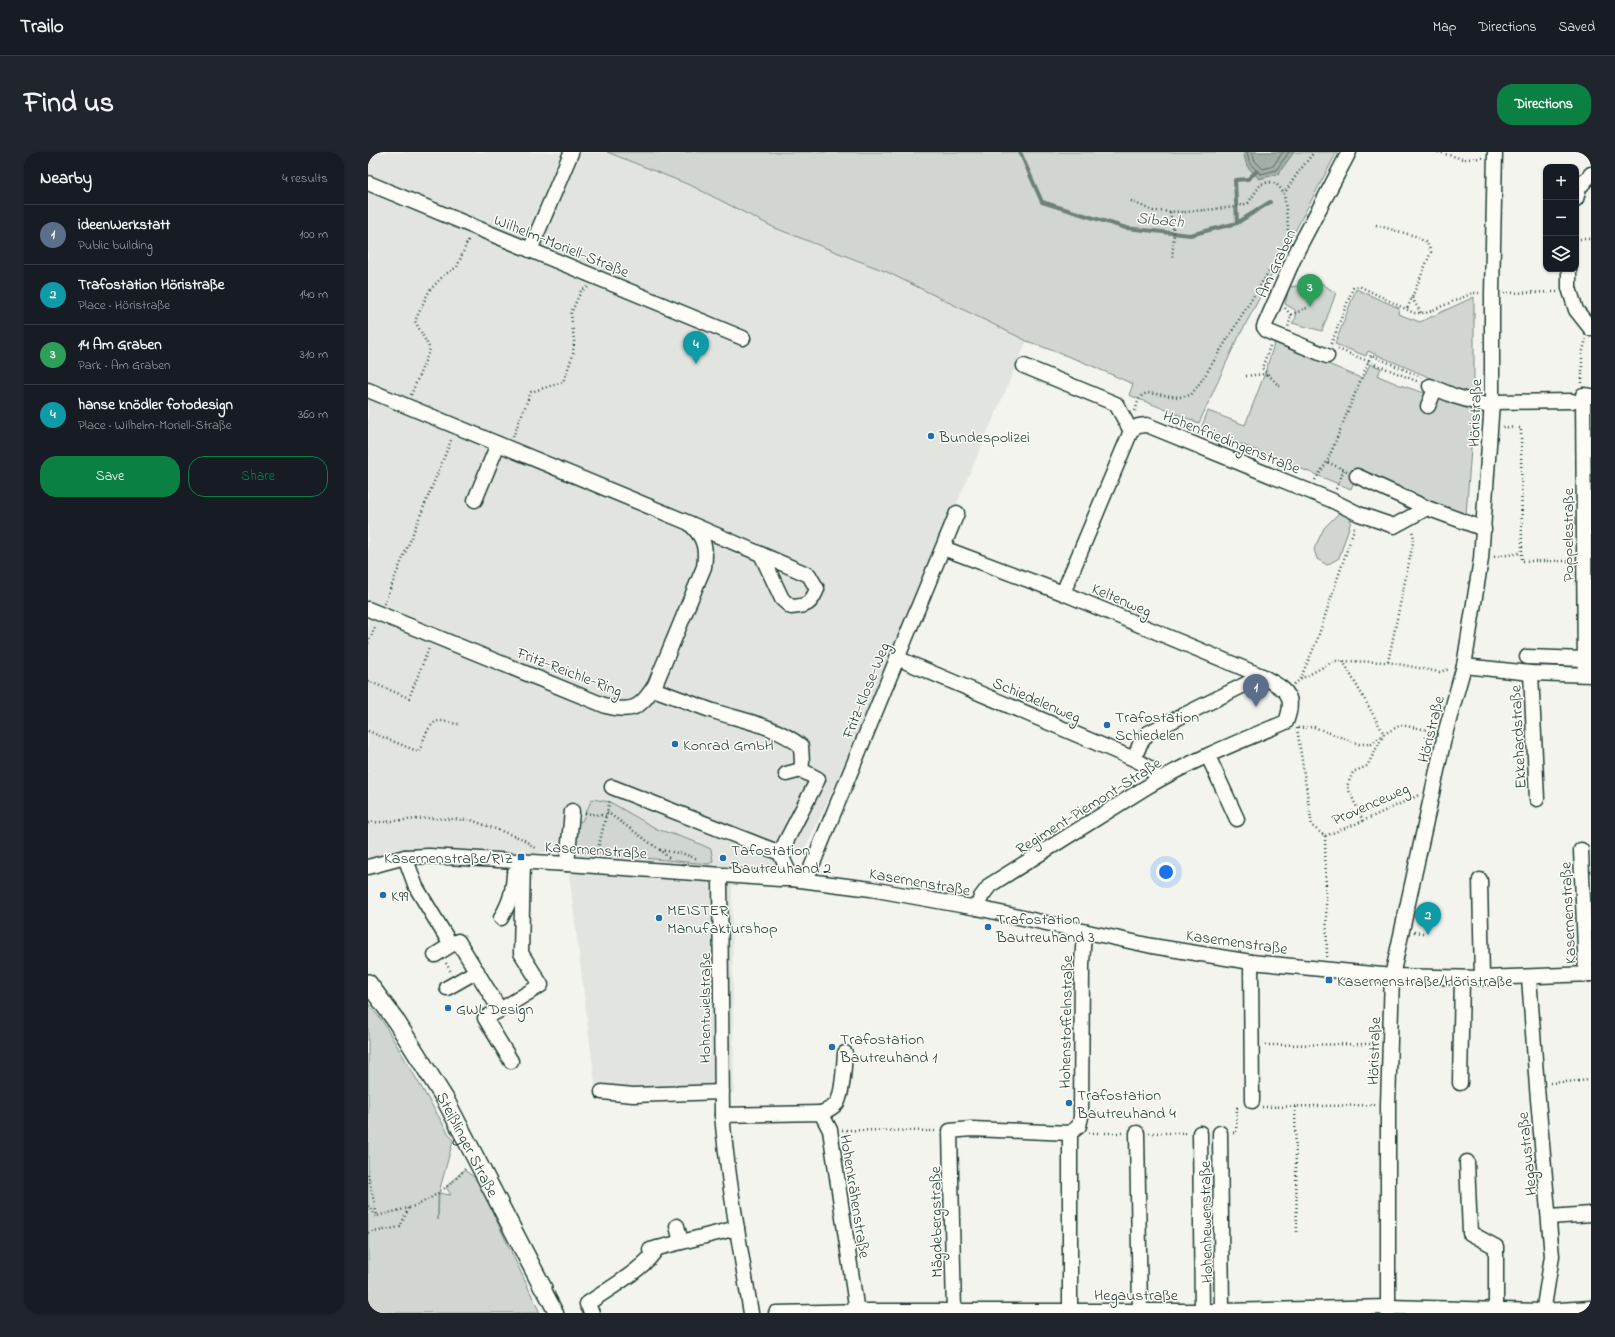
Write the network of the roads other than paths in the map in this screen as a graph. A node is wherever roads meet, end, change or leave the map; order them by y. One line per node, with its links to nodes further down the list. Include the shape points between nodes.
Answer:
1 (1349, 152): 11 (street, Am Graben, via 1297,252 1264,327 1267,331 1281,331)
2 (571, 153): 7 (street)
3 (1495, 153): 15 (street, Höristraße)
4 (1590, 175): 6 (street)
5 (369, 186): 7 (street, Wilhelm-Moriell-Straße)
6 (1579, 188)
7 (530, 250): 10 (street, Wilhelm-Moriell-Straße)
8 (1569, 272): 9 (street, via 1568,288 1576,310)
9 (1590, 329)
10 (743, 338)
11 (1329, 351)
12 (1024, 366): 17 (street, via 1116,404)
13 (368, 390): 18 (street, Fritz-Reichle-Ring)
14 (1582, 397): 15 (street); 19 (street, Poppelestraße)
15 (1492, 405): 16 (street, via 1433,388); 26 (street, Höristraße)
16 (1428, 406)
17 (1130, 431): 22 (street, Hohenfriedingenstraße, via 1135,426 1147,425 1331,500 1359,514 1394,526); 30 (street)
18 (503, 446): 21 (street); 25 (street, Fritz-Reichle-Ring)
19 (1588, 458): 24 (street, Poppelestraße)
20 (1357, 476): 22 (street)
21 (475, 500)
22 (1427, 508): 26 (street)
23 (957, 513): 27 (street, Fritz-Klose-Weg)
24 (1588, 520): 29 (street, Poppelestraße, via 1585,560)
25 (689, 523): 28 (street, Fritz-Reichle-Ring); 39 (street, Fritz-Reichle-Ring, via 698,531 704,542 704,568)
26 (1484, 529): 35 (street, Höristraße)
27 (943, 548): 30 (street, Keltenweg); 34 (street, Fritz-Klose-Weg)
28 (761, 554)
29 (1588, 585): 32 (street, Poppelestraße)
30 (1063, 593): 38 (street, Keltenweg)
31 (374, 611): 39 (street, Fritz-Reichle-Ring, via 617,709 634,708 648,697)
32 (1587, 653): 33 (street); 37 (street, Poppelestraße)
33 (1527, 657)
34 (897, 658): 42 (street, Schiedelenweg); 58 (street, Fritz-Klose-Weg)
35 (1464, 666): 36 (street, Ekkehardstraße); 66 (street, Höristraße, via 1445,734)
36 (1532, 673): 37 (street, Ekkehardstraße); 47 (street, Ekkehardstraße)
37 (1588, 675)
38 (1262, 676): 40 (street, Keltenweg, via 1285,690 1289,697); 42 (street, via 1148,734 1140,744)
39 (653, 689): 43 (street, via 714,711 770,727 791,738 801,746)
40 (1292, 725): 41 (street, Regiment-Piemont-Straße)
41 (1208, 756): 45 (street, Regiment-Piemont-Straße); 49 (street)
42 (1134, 759): 45 (street, Schiedelenweg, via 1147,766)
43 (801, 770): 44 (street); 51 (street, via 818,779)
44 (786, 774)
45 (1158, 780): 60 (street, Regiment-Piemont-Straße, via 990,885)
46 (612, 787): 51 (street)
47 (1538, 799)
48 (572, 811): 54 (street)
49 (1237, 819)
50 (1581, 850): 65 (street, Kasernenstraße)
51 (780, 853): 57 (street)
52 (405, 857): 53 (street, Kasernenstraße); 55 (street, Kasernenstraße); 64 (street, via 442,951 458,941)
53 (519, 861): 54 (street, Kasernenstraße); 61 (street, via 509,904); 72 (street, via 521,953 541,985)
54 (562, 863): 56 (street, Kasernenstraße)
55 (368, 867)
56 (717, 875): 57 (street, Kasernenstraße); 77 (street, Hohentwielstraße)
57 (792, 878): 58 (street, Kasernenstraße)
58 (806, 880): 60 (street, Kasernenstraße)
59 (1480, 880): 69 (street)
60 (977, 908): 62 (street, Kasernenstraße)
61 (501, 918)
62 (1084, 932): 63 (street, Kasernenstraße); 81 (street, Hohenstoffelnstraße, via 1081,1117 1079,1126)
63 (1251, 962): 66 (street, Kasernenstraße); 78 (street)
64 (476, 971): 71 (street); 72 (street)
65 (1589, 975): 67 (street, Kasernenstraße)
66 (1392, 976): 68 (street, Kasernenstraße); 94 (street, Höristraße, via 1388,1105)
67 (1530, 977): 69 (street, Kasernenstraße); 87 (street, Hegaustraße, via 1537,1086)
68 (1462, 978): 69 (street, Kasernenstraße); 75 (street)
69 (1482, 978)
70 (368, 983): 91 (main road, Steißlinger Straße, via 394,1018 445,1099)
71 (452, 985)
72 (500, 1010): 74 (street, via 485,1018)
73 (845, 1053): 79 (street, via 844,1077 837,1103)
74 (511, 1061)
75 (1460, 1083)
76 (602, 1092): 77 (street, via 633,1096)
77 (722, 1092): 80 (street, Hohentwielstraße)
78 (1252, 1105)
79 (821, 1113): 80 (street); 98 (street, Hohenkrähenstraße, via 830,1130)
80 (722, 1115): 89 (street, Hohentwielstraße)
81 (1070, 1132): 99 (street, Mägdebergstraße, via 971,1129 950,1131); 100 (street)
82 (1137, 1133): 95 (street)
83 (1200, 1133): 96 (street)
84 (1220, 1133): 97 (street, Hohenhewenstraße)
85 (1467, 1162): 93 (street, via 1470,1233 1496,1247)
86 (1591, 1214): 87 (street)
87 (1550, 1217): 102 (street, Hegaustraße, via 1552,1256)
88 (677, 1226): 90 (street)
89 (737, 1228): 90 (street); 105 (street, Hohentwielstraße)
90 (681, 1242): 104 (street, via 651,1249 653,1256 587,1304)
91 (543, 1288): 103 (street, Steißlinger Straße)
92 (1591, 1308): 102 (street, Hegaustraße)
93 (1496, 1309): 94 (street, Hegaustraße); 102 (street, Hegaustraße)
94 (1388, 1310): 97 (street, Hegaustraße)
95 (1140, 1311): 96 (street, Hegaustraße); 101 (street, Hegaustraße)
96 (1202, 1311): 97 (street, Hegaustraße)
97 (1222, 1311)
98 (863, 1312): 99 (street, Hegaustraße); 106 (street, Hegaustraße)
99 (954, 1312): 100 (street, Hegaustraße)
100 (1070, 1312): 101 (street, Hegaustraße)
101 (1120, 1312)
102 (1543, 1312)
103 (556, 1313)
104 (592, 1313)
105 (751, 1313)
106 (776, 1313)

